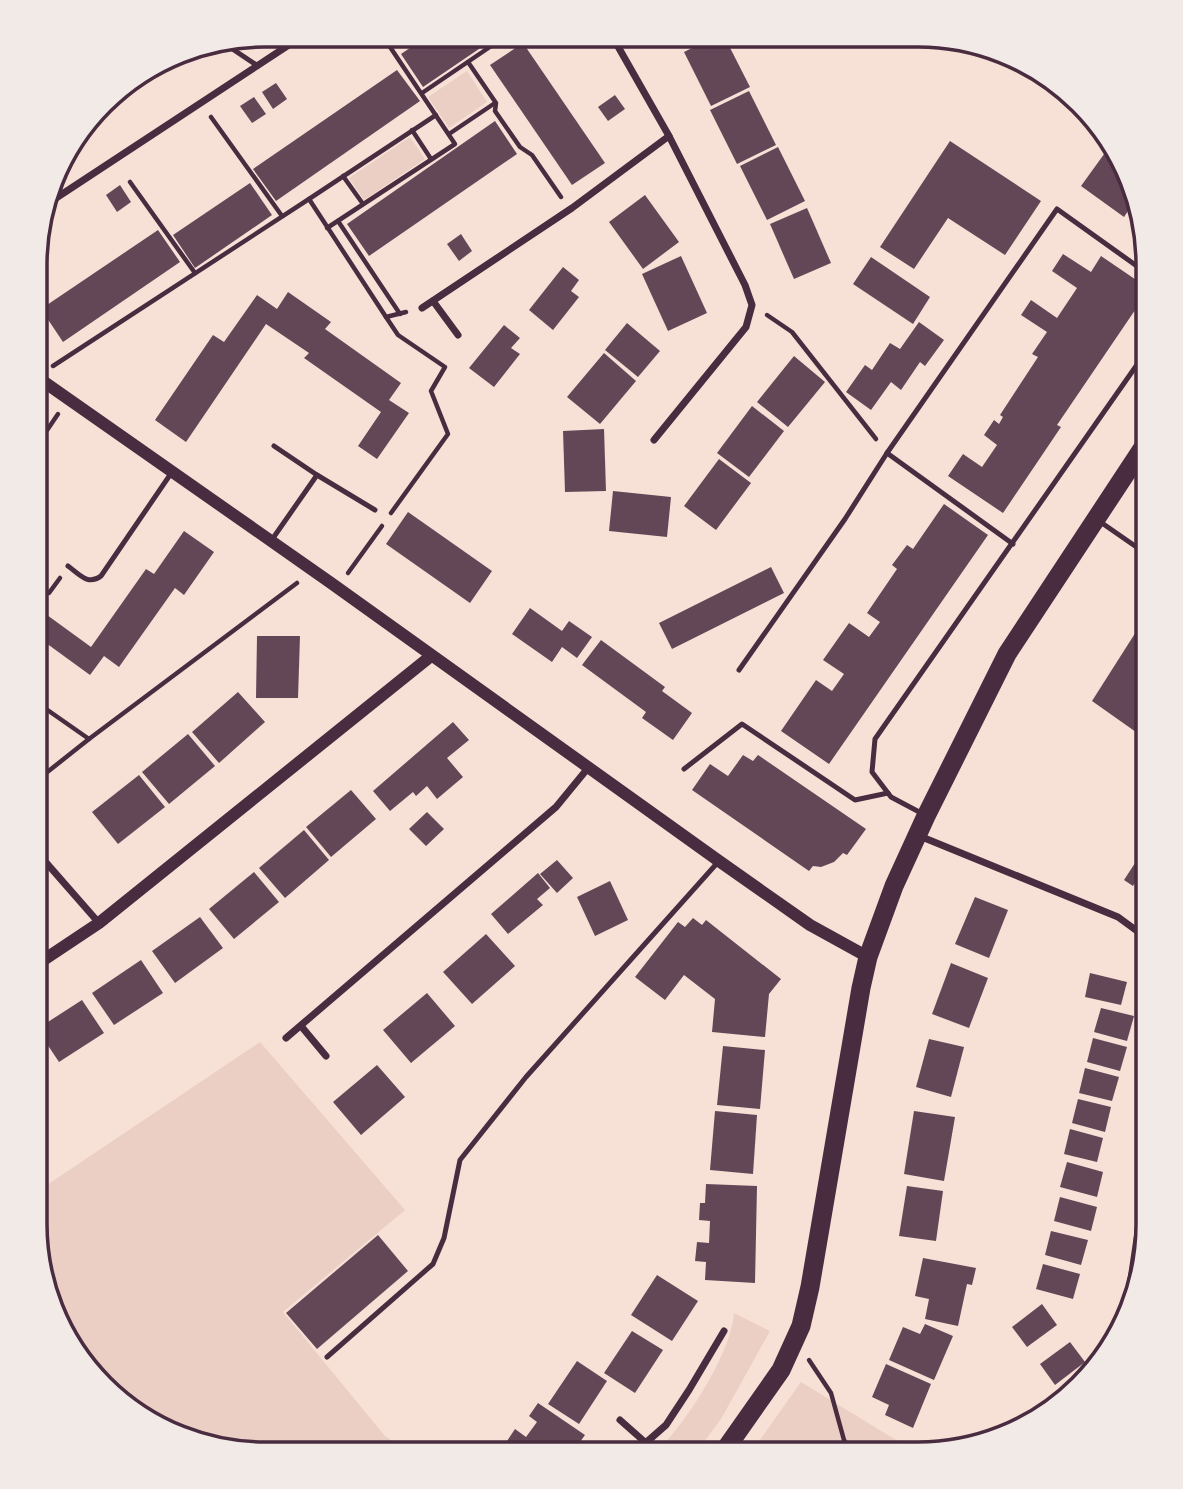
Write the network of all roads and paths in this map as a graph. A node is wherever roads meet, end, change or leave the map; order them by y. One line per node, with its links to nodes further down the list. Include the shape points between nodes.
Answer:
1 (619, 47): 14 (street)
2 (285, 48): 7 (street)
3 (391, 48): 8 (path)
4 (489, 48): 6 (path)
5 (234, 50): 7 (lane)
6 (468, 62): 8 (path); 10 (path)
7 (258, 66): 9 (street)
8 (422, 93): 11 (path)
9 (201, 103): 18 (street); 22 (path)
10 (496, 103): 13 (path); 21 (path, via 495,111 520,147 532,155)
11 (436, 115): 12 (path); 13 (path)
12 (412, 130): 15 (path); 16 (path)
13 (449, 134): 15 (path, via 455,144)
14 (669, 136): 21 (street); 28 (street)
15 (431, 159): 20 (path)
16 (343, 176): 19 (path); 20 (path)
17 (130, 182): 26 (path)
18 (59, 196)
19 (309, 199): 22 (path); 24 (path)
20 (363, 204): 23 (path)
21 (572, 208): 27 (street)
22 (282, 216): 26 (path)
23 (338, 221): 24 (path); 30 (path)
24 (327, 228): 31 (path)
25 (1136, 265): 40 (lane, via 1057,209)
26 (195, 273): 34 (path)
27 (433, 301): 29 (street); 32 (street)
28 (752, 305): 38 (street, via 746,327); 40 (path, via 792,332)
29 (422, 308): 30 (path)
30 (400, 314): 31 (path)
31 (386, 317): 51 (path, via 398,335 445,367 431,391 448,434)
32 (458, 335)
33 (1136, 366): 47 (lane)
34 (48, 369)
35 (47, 384): 36 (street)
36 (68, 399): 37 (path); 42 (street)
37 (47, 430)
38 (654, 439)
39 (274, 446): 43 (lane)
40 (887, 453): 47 (lane); 54 (lane)
41 (1136, 459): 45 (highway)
42 (172, 472): 46 (street); 49 (lane, via 101,576 88,581)
43 (317, 475): 44 (lane); 46 (lane)
44 (375, 510)
45 (1096, 519): 48 (lane); 61 (highway, via 1007,654)
46 (271, 541): 50 (street)
47 (1013, 544): 60 (lane, via 875,739 872,772)
48 (1136, 546)
49 (68, 566): 52 (path)
50 (313, 571): 51 (street); 56 (path)
51 (337, 588): 53 (street)
52 (47, 592)
53 (431, 656): 57 (street); 65 (street)
54 (739, 670)
55 (47, 710): 56 (path)
56 (89, 739): 59 (path)
57 (588, 768): 63 (street); 69 (street, via 556,807)
58 (684, 769): 60 (lane, via 742,724 855,800)
59 (47, 772)
60 (888, 793): 61 (lane)
61 (926, 816): 62 (highway)
62 (917, 835): 66 (street, via 1118,917); 67 (highway)
63 (719, 861): 67 (street, via 810,925); 74 (lane, via 526,1077 460,1160 444,1238 433,1264)
64 (47, 864): 65 (street)
65 (99, 923): 68 (street)
66 (1135, 930)
67 (868, 957): 73 (highway, via 810,1287)
68 (47, 958)
69 (301, 1026): 70 (street); 71 (street)
70 (286, 1038)
71 (326, 1056)
72 (724, 1331): 77 (street, via 666,1425)
73 (792, 1348): 78 (highway); 79 (path, via 806,1356 831,1393)
74 (327, 1357)
75 (620, 1420): 76 (street)
76 (644, 1441)
77 (648, 1441)
78 (732, 1441)
79 (845, 1441)

